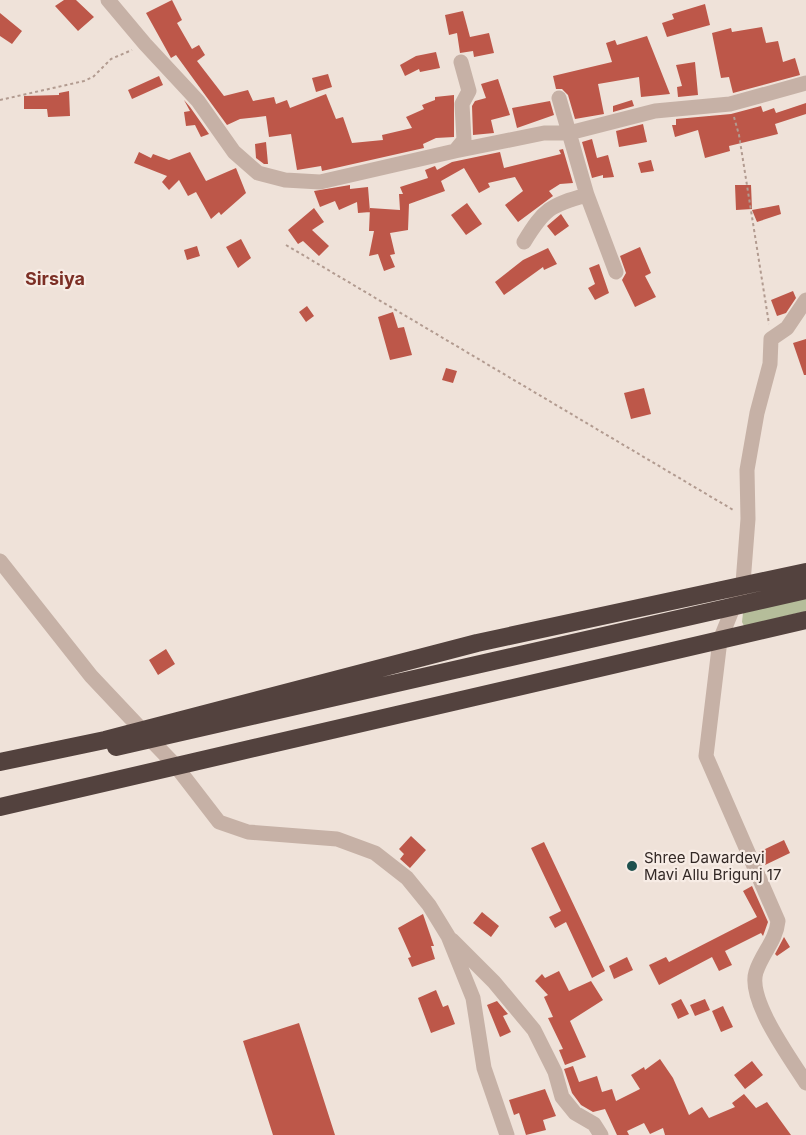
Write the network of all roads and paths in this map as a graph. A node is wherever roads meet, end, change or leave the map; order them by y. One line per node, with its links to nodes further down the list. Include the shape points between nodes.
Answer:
1 (108, 0): 2 (street)
2 (145, 45): 6 (path, via 111,59 84,81); 9 (street, via 198,101 234,152 258,173 285,180 320,182)
3 (461, 62): 9 (street, via 469,91 462,104 464,140)
4 (806, 83): 7 (street)
5 (559, 98): 8 (street)
6 (0, 100)
7 (730, 104): 8 (street, via 656,111); 15 (path, via 739,135)
8 (569, 133): 9 (street, via 544,133); 10 (street)
9 (455, 151)
10 (587, 195): 11 (street, via 556,205 540,216); 13 (street)
11 (524, 242)
12 (286, 245): 16 (path)
13 (616, 272)
14 (806, 300): 15 (street, via 787,328)
15 (771, 339): 16 (street, via 770,364 747,470)
16 (748, 519): 19 (street)
17 (0, 561): 24 (street, via 91,676)
18 (806, 572): 19 (highway)
19 (742, 587): 21 (street); 24 (highway, via 477,643)
20 (806, 590): 21 (highway)
21 (735, 607): 23 (street); 24 (highway)
22 (806, 620): 23 (highway)
23 (720, 640): 26 (highway); 30 (street, via 706,756 778,921 776,935 755,973 754,988 780,1042)
24 (146, 734): 25 (highway); 26 (street); 27 (highway)
25 (0, 762)
26 (175, 765): 28 (highway); 29 (street, via 219,822 248,832 337,839 375,853 407,879)
27 (0, 772)
28 (0, 807)
29 (448, 936): 31 (street, via 473,998 484,1068); 32 (street, via 534,1030 555,1072 562,1097)
30 (806, 1083)
31 (507, 1135)
32 (601, 1135)

